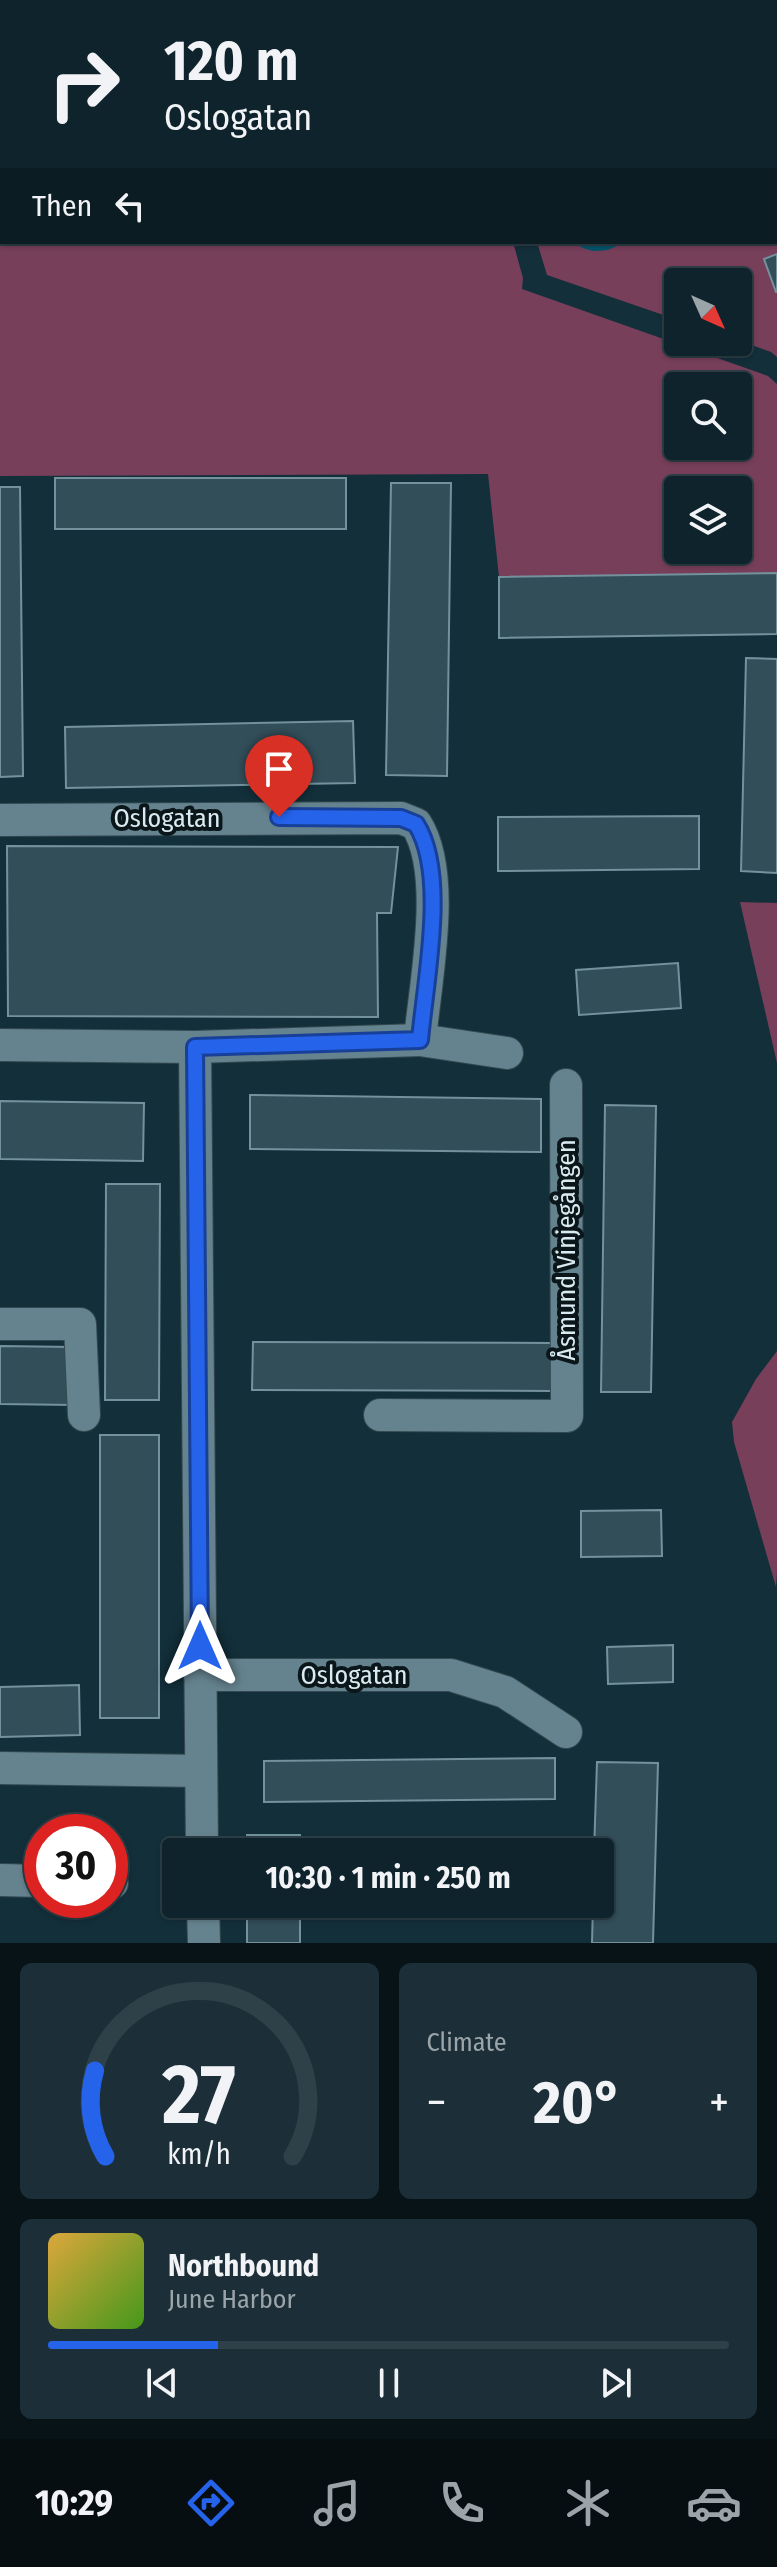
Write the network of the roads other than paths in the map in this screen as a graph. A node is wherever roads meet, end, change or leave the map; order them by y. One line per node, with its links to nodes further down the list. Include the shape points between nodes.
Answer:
1 (0, 820): 2 (street, Oslogatan, via 385,817 416,824 429,853 431,908)
2 (420, 1040): 4 (street); 5 (street)
3 (0, 1045): 4 (street)
4 (195, 1047): 10 (street)
5 (507, 1053)
6 (566, 1085): 9 (street, Åsmund Vinjegången, via 567,1416)
7 (0, 1324): 8 (street, via 80,1324)
8 (84, 1415)
9 (380, 1415)
10 (200, 1675): 11 (street, Oslogatan, via 451,1675 505,1692); 13 (street)
11 (566, 1732)
12 (0, 1768): 13 (street)
13 (200, 1771): 14 (street)
14 (202, 1838)
15 (0, 1880): 16 (street)
16 (24, 1881)
17 (203, 1918): 18 (street)
18 (204, 1943)

